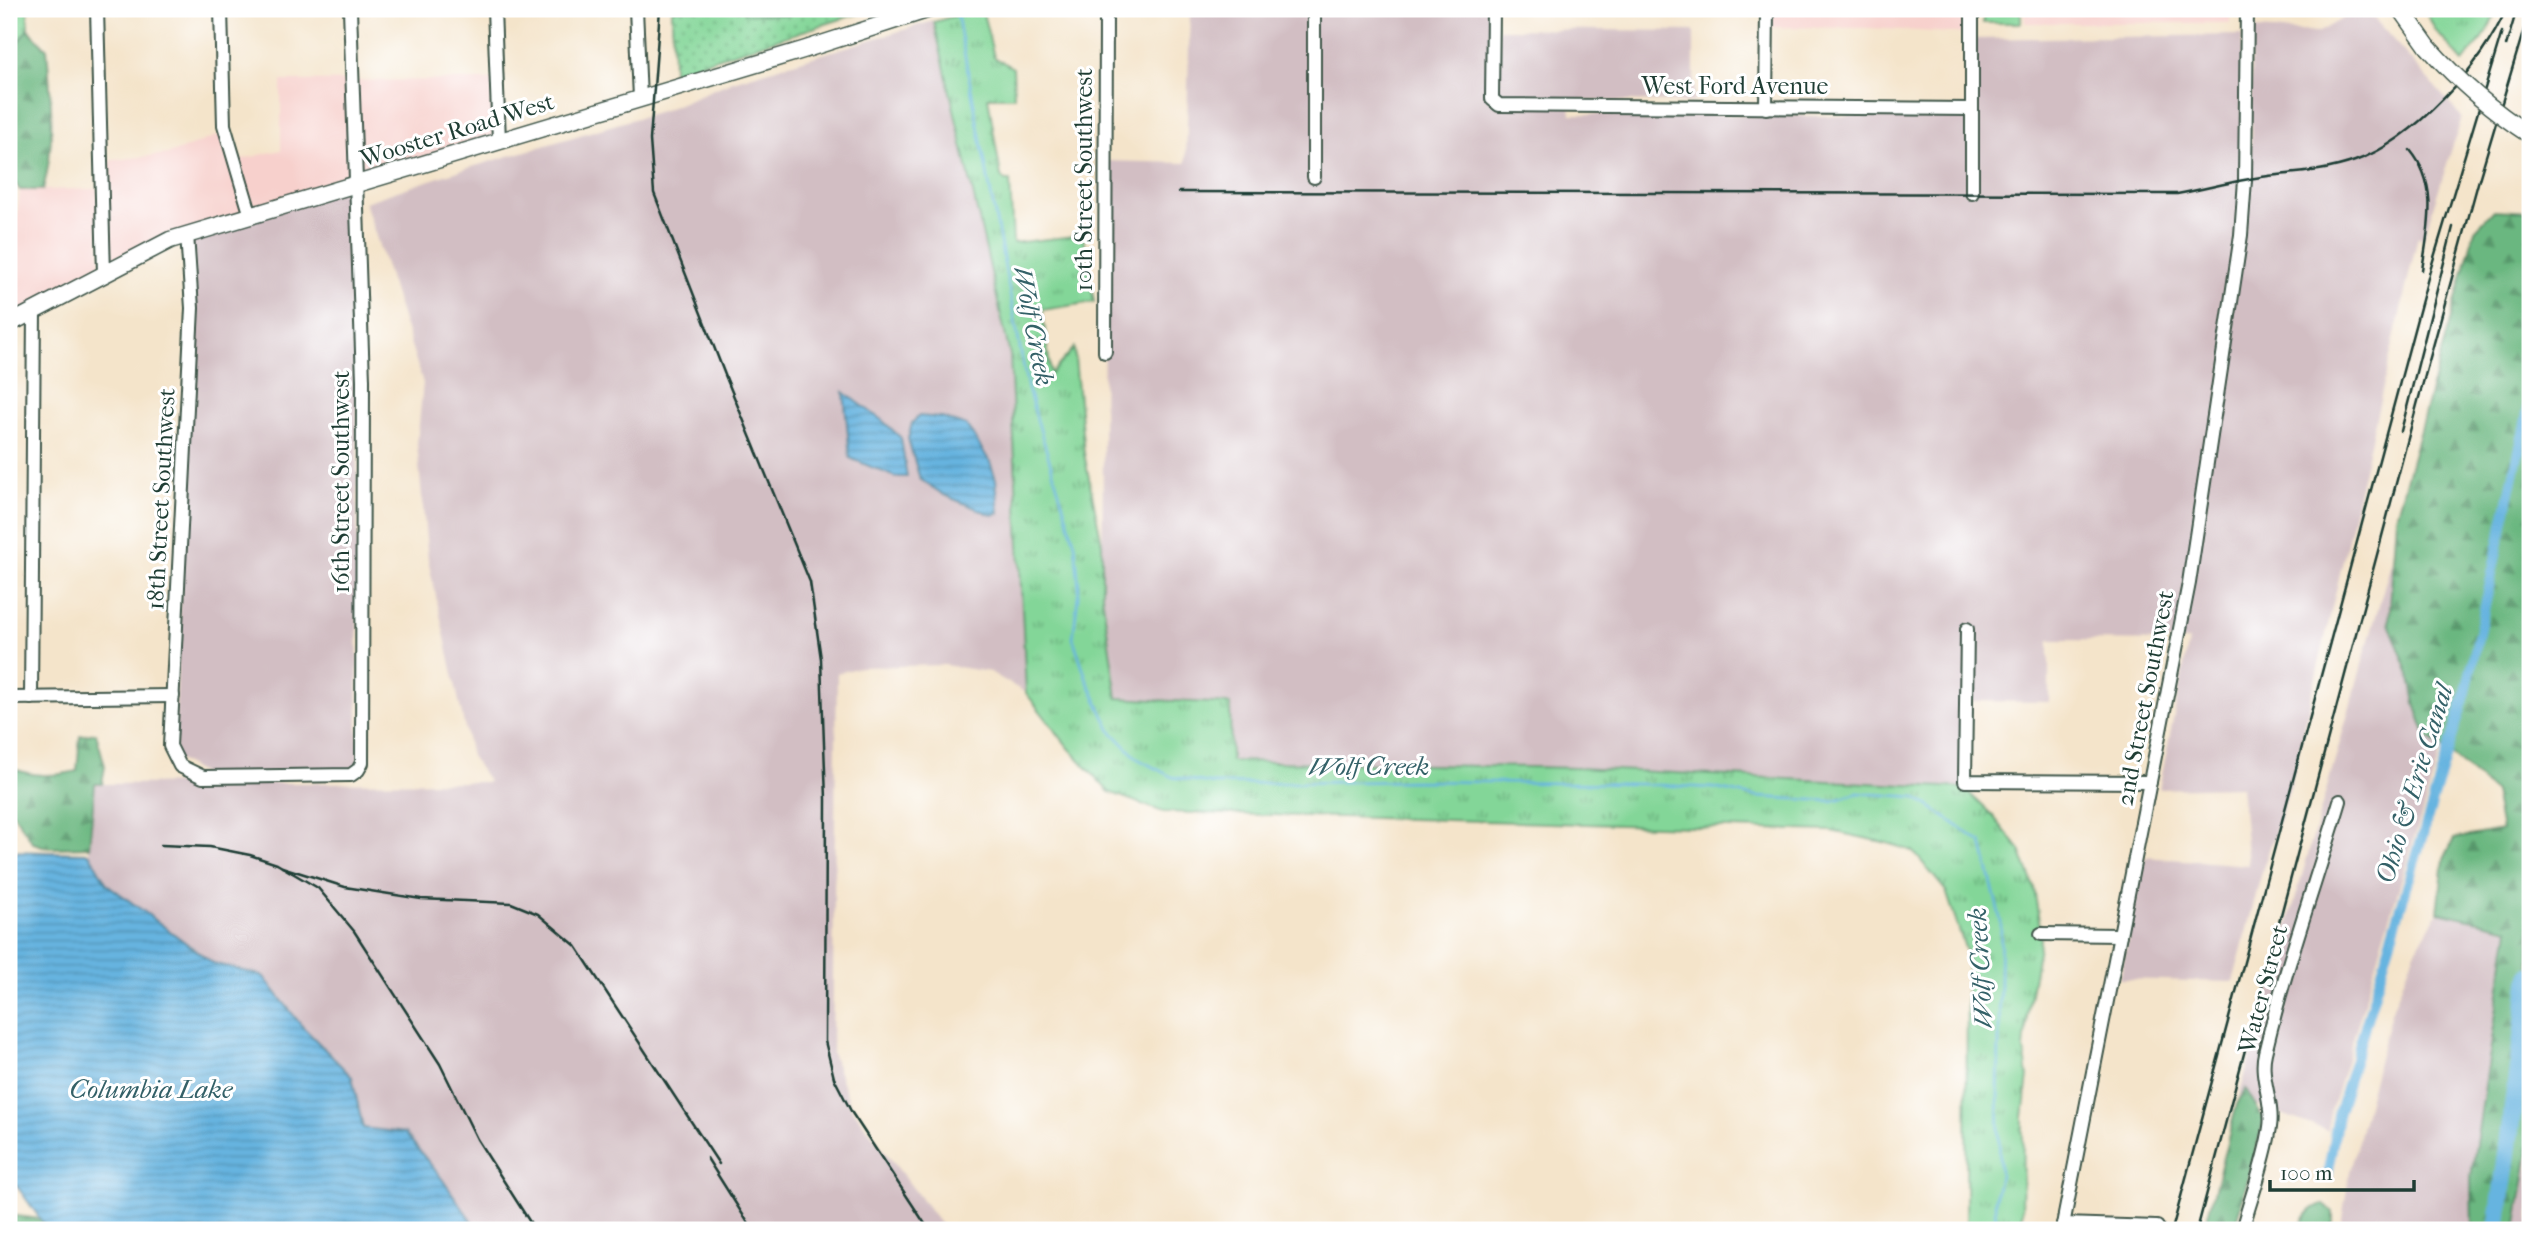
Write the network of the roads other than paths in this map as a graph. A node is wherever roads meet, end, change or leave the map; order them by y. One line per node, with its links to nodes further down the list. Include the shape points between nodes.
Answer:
1 (97, 9): 24 (street)
2 (221, 9): 22 (street, via 224,125)
3 (350, 9): 20 (street, 16th Street Southwest)
4 (494, 9): 18 (street)
5 (636, 9): 14 (street)
6 (930, 9): 14 (main road, Wooster Road West)
7 (1106, 9): 27 (street, 10th Street Southwest)
8 (1314, 9): 19 (street)
9 (1493, 9): 15 (street, West Ford Avenue, via 1492,99 1499,105)
10 (1767, 9): 15 (street)
11 (1972, 9): 16 (street)
12 (2247, 9): 33 (street, 2nd Street Southwest, via 2241,235 2192,561)
13 (2401, 9): 17 (main road, bridge, via 2452,74)
14 (640, 98): 18 (main road, Wooster Road West)
15 (1766, 108): 16 (street, West Ford Avenue)
16 (1971, 109): 21 (street)
17 (2530, 135)
18 (499, 141): 20 (main road, Wooster Road West)
19 (1314, 177)
20 (356, 185): 22 (main road, Wooster Road West); 32 (street, 16th Street Southwest, via 363,392 362,763 351,775 209,778 194,775)
21 (1972, 193)
22 (251, 216): 23 (main road, Wooster Road West)
23 (187, 234): 24 (main road, Wooster Road West); 29 (street, 18th Street Southwest, via 192,308)
24 (104, 274): 25 (main road, Wooster Road West)
25 (34, 310): 26 (main road, Wooster Road West); 31 (street)
26 (9, 324)
27 (1105, 352)
28 (1967, 629): 33 (street, via 1965,781)
29 (173, 695): 31 (street); 32 (street, 18th Street Southwest, via 170,746)
30 (9, 698): 31 (street)
31 (31, 698)
32 (178, 763)
33 (2150, 782): 36 (street, 2nd Street Southwest)
34 (2340, 801): 39 (street, Water Street, via 2264,1056 2271,1125)
35 (2041, 934): 36 (street)
36 (2120, 935): 37 (street, 2nd Street Southwest)
37 (2063, 1227): 38 (street)
38 (2157, 1227)
39 (2242, 1230)

